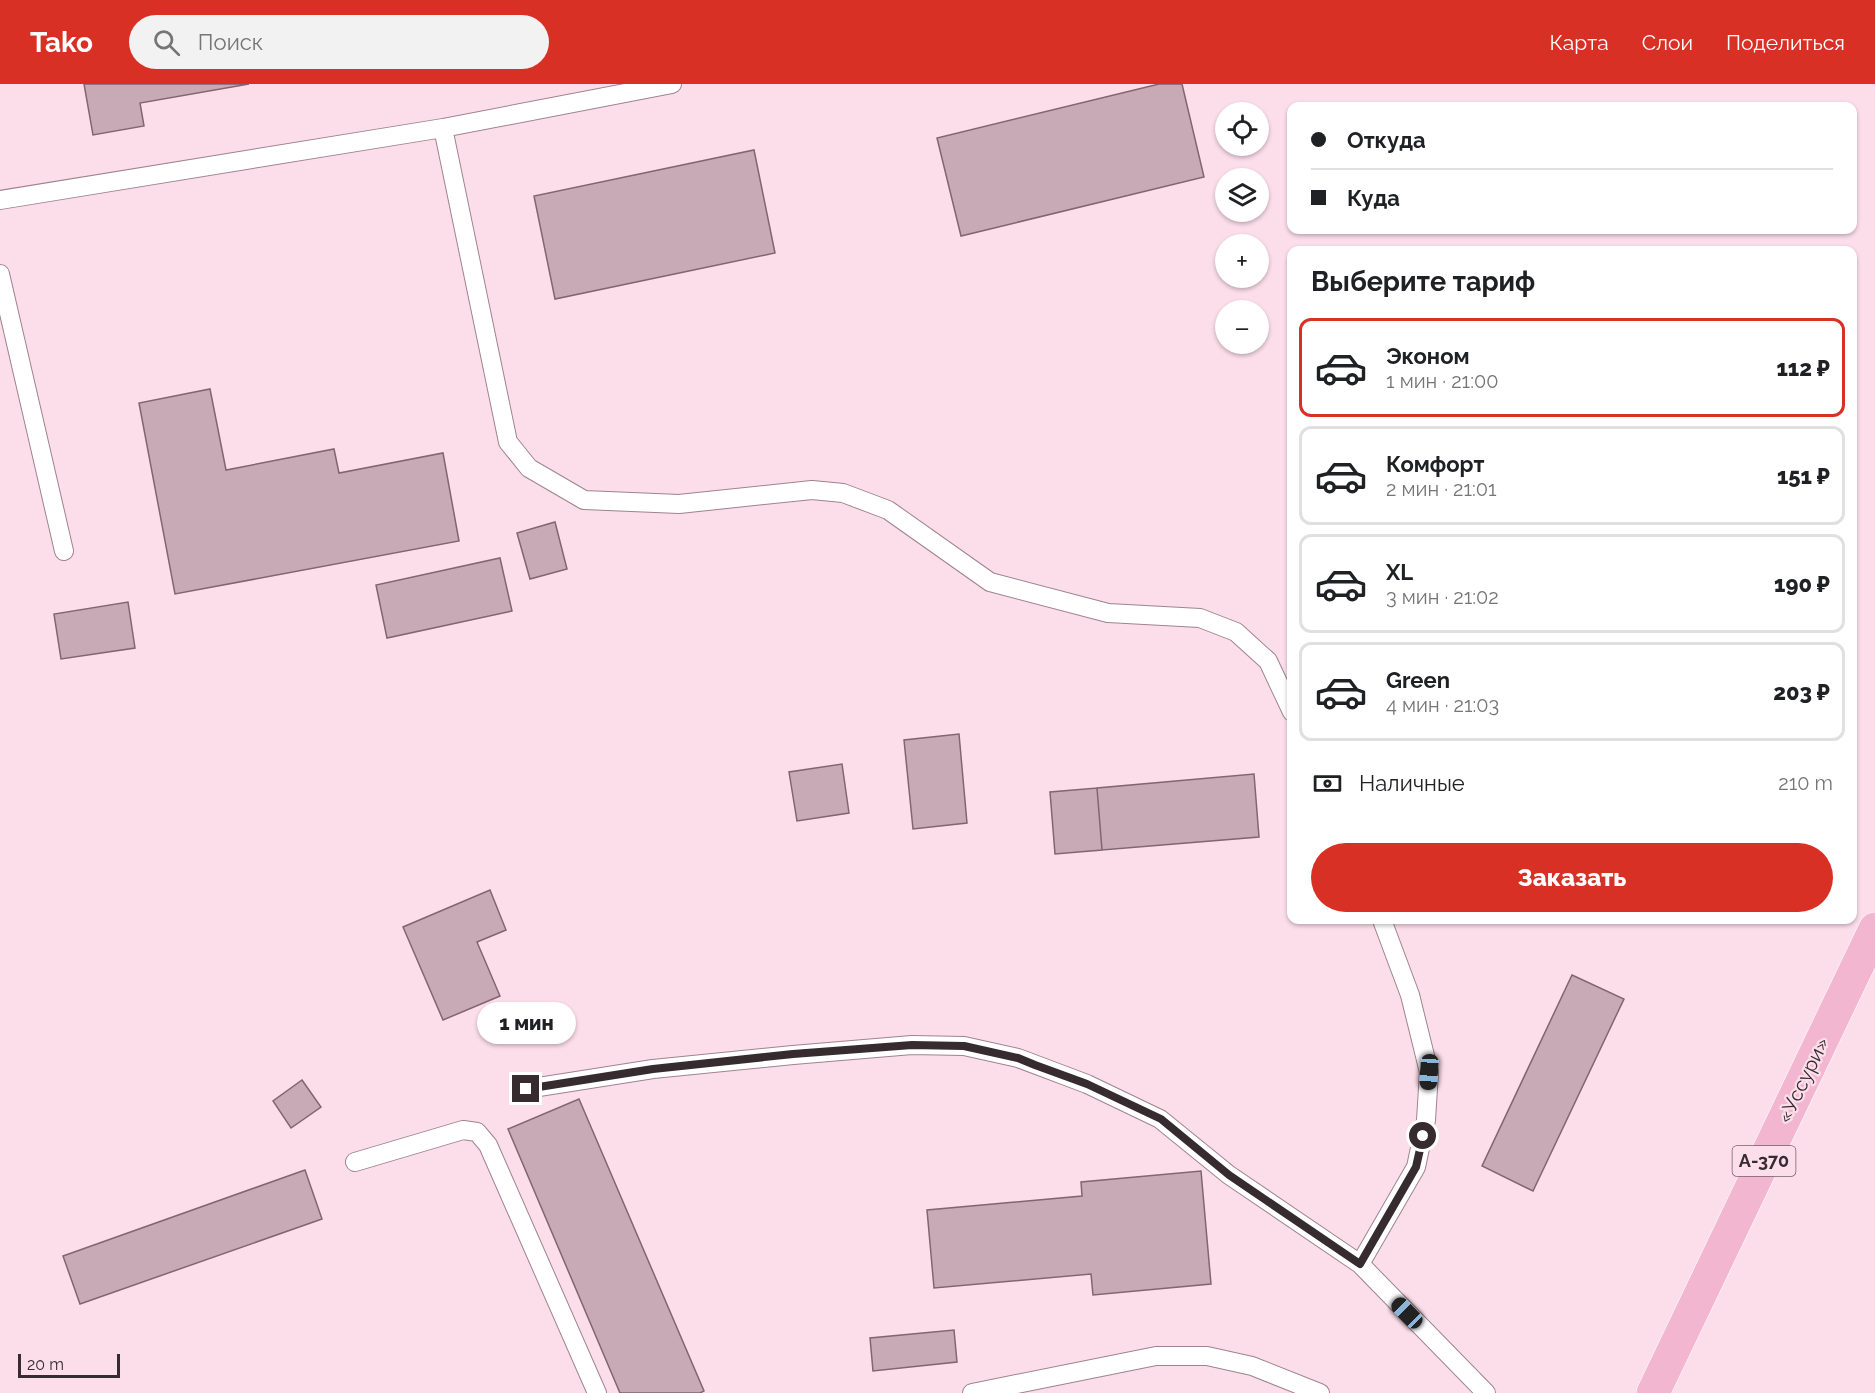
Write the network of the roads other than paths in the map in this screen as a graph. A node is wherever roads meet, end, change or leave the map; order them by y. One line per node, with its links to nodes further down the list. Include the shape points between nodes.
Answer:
1 (672, 84): 2 (lane)
2 (443, 128): 3 (lane); 6 (lane, via 508,442 529,468 584,500 679,504 812,490 843,493 888,510 990,582 1108,613 1200,618 1236,632 1268,661)
3 (0, 200)
4 (0, 274): 5 (lane)
5 (64, 551)
6 (1287, 701)
7 (1384, 924): 11 (lane, via 1410,995 1429,1084 1416,1167)
8 (1875, 929): 16 (highway, «Уссури» / А-370)
9 (526, 1089): 11 (lane, via 653,1069 793,1054 912,1045 964,1046 1038,1065 1161,1119 1229,1175)
10 (355, 1162): 12 (lane, via 463,1130 477,1132 488,1145)
11 (1360, 1264): 15 (lane)
12 (597, 1393)
13 (972, 1393): 14 (lane, via 1156,1356 1207,1356 1252,1366)
14 (1320, 1393)
15 (1486, 1393)
16 (1653, 1393)

